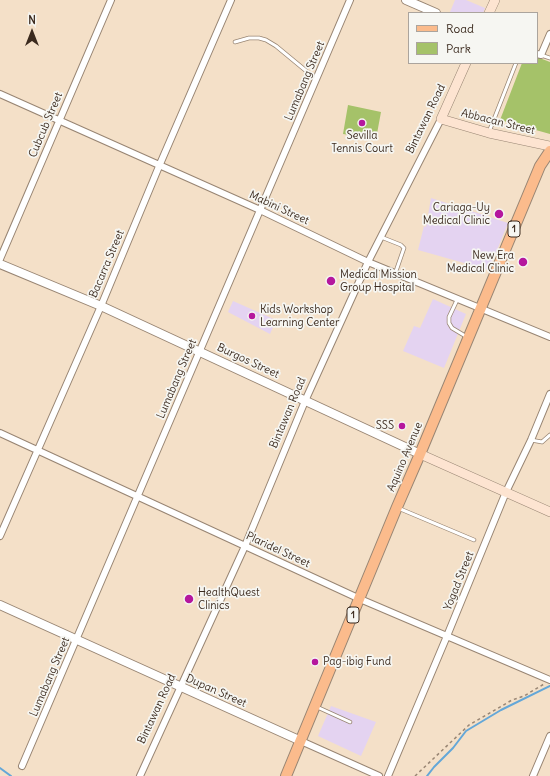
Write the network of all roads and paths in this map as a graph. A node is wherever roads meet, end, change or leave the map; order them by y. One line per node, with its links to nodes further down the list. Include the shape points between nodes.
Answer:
1 (111, 0): 17 (street, Cubcub Street)
2 (231, 0): 21 (street, Bacarra Street)
3 (350, 0): 14 (street, Lumabang Street)
4 (406, 0): 6 (street)
5 (495, 0): 7 (main road)
6 (434, 12)
7 (489, 12)
8 (550, 34): 10 (street)
9 (235, 42): 14 (lane, via 249,38 266,40)
10 (539, 54): 11 (lane)
11 (550, 58)
12 (466, 64): 16 (main road, Bintawan Road)
13 (516, 64): 18 (lane)
14 (316, 79): 22 (street, Lumabang Street)
15 (0, 94): 17 (street, Mabini Street)
16 (441, 119): 18 (main road, Abbacan Street); 23 (street, Bintawan Road)
17 (59, 120): 21 (street, Mabini Street); 24 (street, Cubcub Street)
18 (489, 133): 19 (main road, Abbacan Street)
19 (550, 146)
20 (550, 150): 30 (main road, Aquino Avenue / 1, via 540,166)
21 (160, 164): 22 (street, Mabini Street); 29 (street, Bacarra Street)
22 (260, 210): 25 (street, Mabini Street); 33 (street, Lumabang Street)
23 (381, 237): 25 (street, Bintawan Road); 27 (lane, via 404,248)
24 (0, 259)
25 (368, 262): 27 (street, Mabini Street); 35 (street, Bintawan Road)
26 (0, 264): 29 (street, Burgos Street)
27 (395, 274): 28 (street, Mabini Street)
28 (458, 298): 30 (street, Mabini Street); 32 (lane, via 449,317 449,323 452,328)
29 (101, 306): 33 (street, Burgos Street); 39 (street, Bacarra Street)
30 (480, 308): 31 (street, Mabini Street); 32 (main road, Aquino Avenue / 1)
31 (550, 337)
32 (468, 338): 40 (main road, Aquino Avenue / 1)
33 (200, 352): 35 (street, Burgos Street); 42 (street, Lumabang Street)
34 (550, 394): 38 (street, Yogad Street)
35 (305, 402): 40 (street, Burgos Street); 47 (street, Bintawan Road)
36 (0, 433): 39 (street, Plaridel Street)
37 (550, 435): 38 (lane, via 542,442)
38 (531, 440): 41 (street, Yogad Street)
39 (37, 450): 42 (street, Plaridel Street); 45 (street, Bacarra Street)
40 (420, 454): 41 (main road, Burgos Street); 43 (main road, Aquino Avenue / 1)
41 (506, 492): 44 (main road, Burgos Street); 50 (street, Yogad Street)
42 (138, 497): 47 (street, Plaridel Street); 51 (street, Lumabang Street)
43 (397, 508): 46 (lane); 48 (main road, Aquino Avenue / 1)
44 (550, 512)
45 (0, 536)
46 (474, 540)
47 (245, 546): 48 (street, Plaridel Street); 53 (street, Bintawan Road)
48 (360, 599): 50 (street, Plaridel Street); 54 (main road, Aquino Avenue / 1)
49 (0, 605): 51 (street, Dupan Street)
50 (447, 636): 52 (street, Plaridel Street); 62 (street, Yogad Street)
51 (76, 640): 53 (street, Dupan Street); 58 (street, Lumabang Street)
52 (550, 681): 63 (path, via 469,725)
53 (180, 687): 57 (street, Dupan Street); 59 (street, Bintawan Road)
54 (315, 707): 55 (lane); 57 (main road, Aquino Avenue / 1)
55 (350, 722)
56 (550, 736): 64 (street)
57 (301, 741): 60 (main road, Aquino Avenue / 1); 61 (street, Dupan Street)
58 (22, 766)
59 (140, 776)
60 (286, 776)
61 (379, 776)
62 (388, 776)
63 (415, 776)
64 (533, 776)

